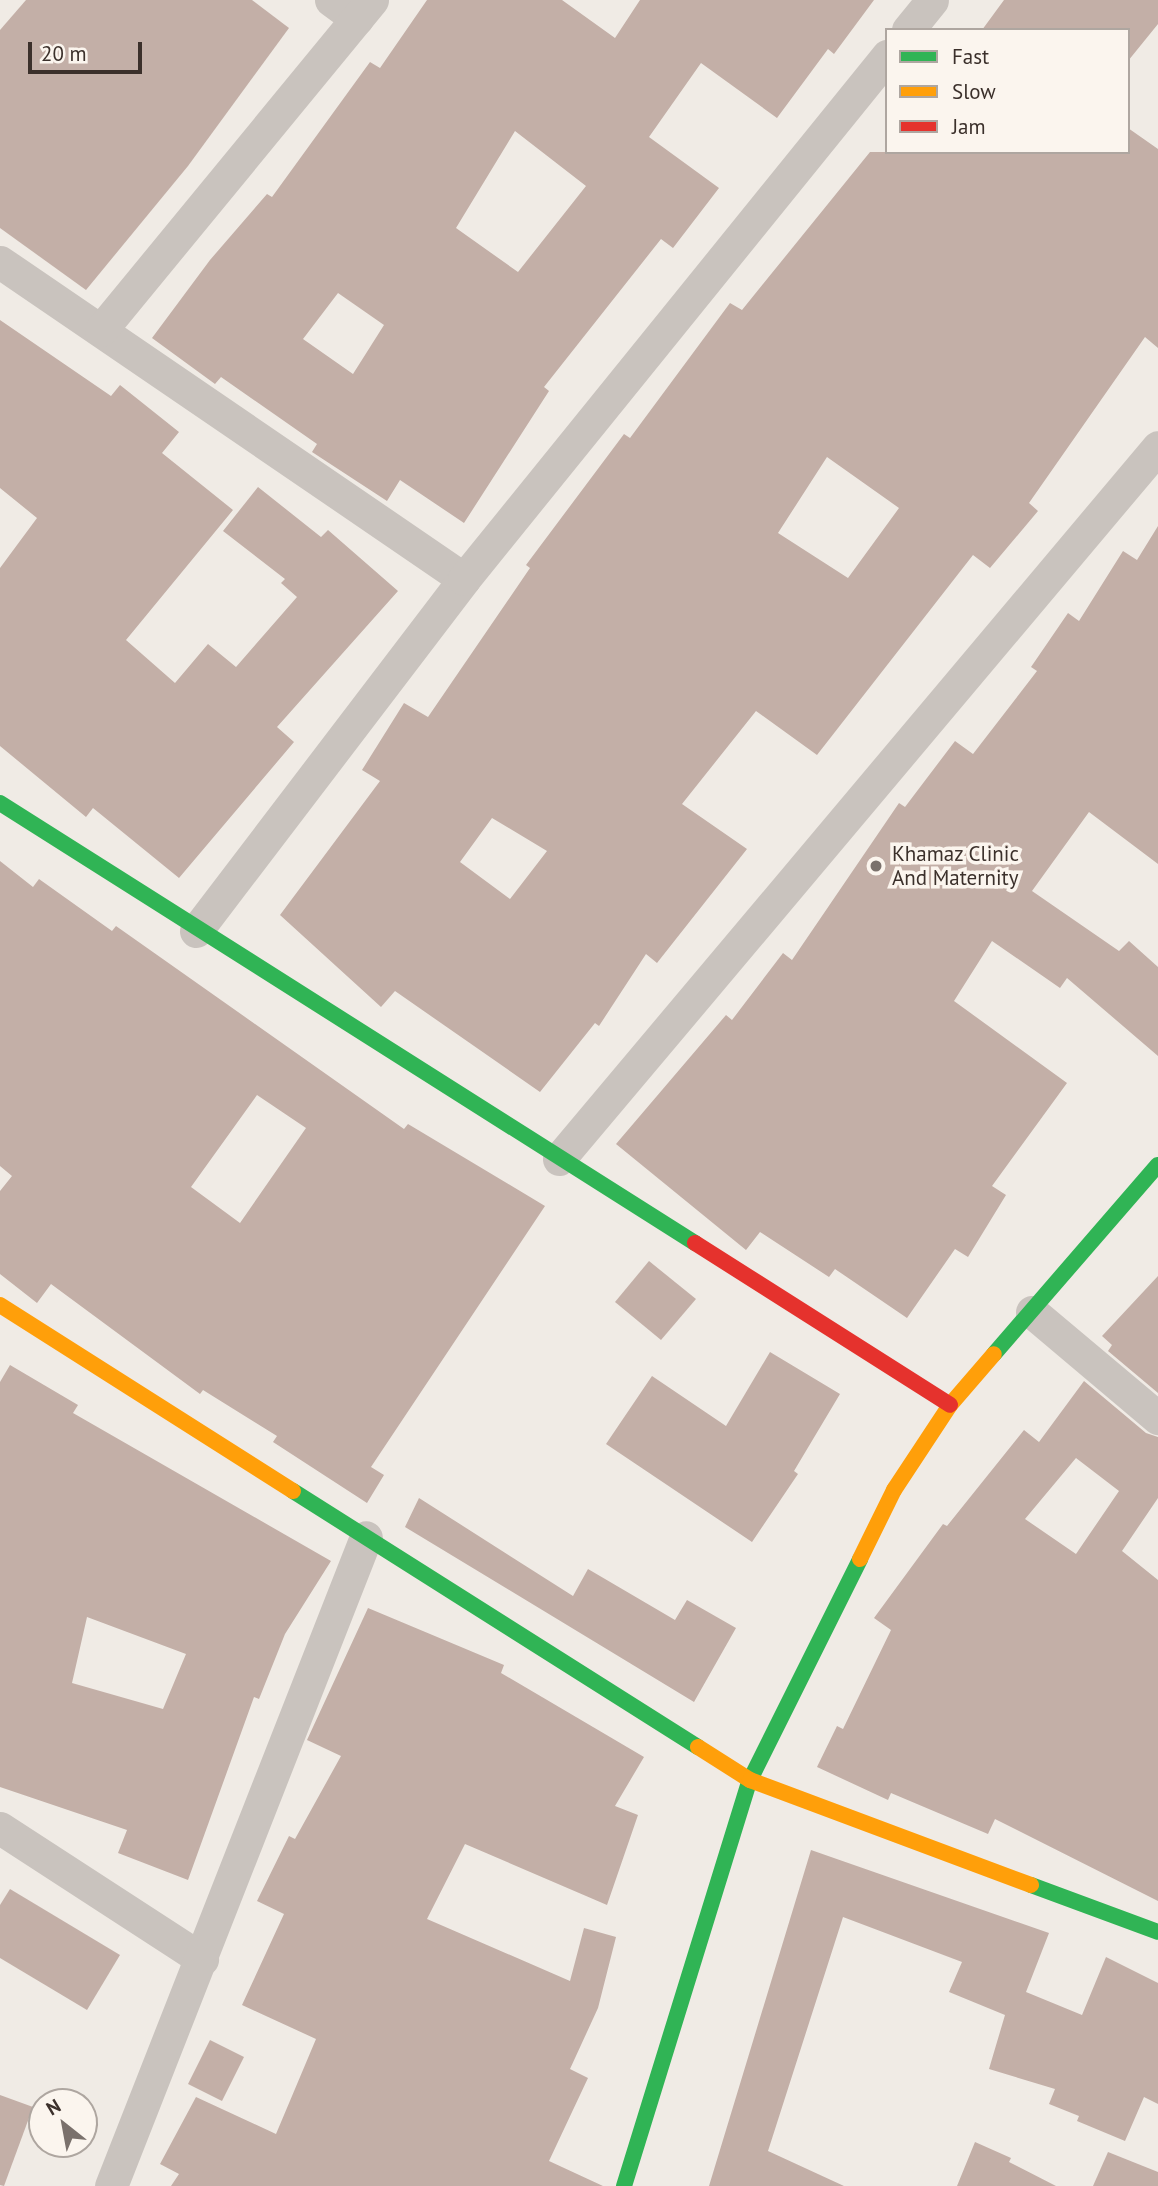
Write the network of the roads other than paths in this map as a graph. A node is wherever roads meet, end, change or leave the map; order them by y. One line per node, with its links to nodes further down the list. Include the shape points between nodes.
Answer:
1 (932, 0): 3 (street)
2 (353, 6): 6 (street)
3 (910, 28)
4 (885, 58): 8 (street)
5 (0, 262): 6 (street)
6 (101, 330): 8 (street)
7 (1158, 447): 11 (street)
8 (464, 579): 10 (street)
9 (0, 803): 10 (street)
10 (196, 931): 11 (street)
11 (559, 1159): 15 (street)
12 (1158, 1165): 14 (street)
13 (0, 1305): 17 (street)
14 (1032, 1312): 15 (street); 16 (street)
15 (950, 1405): 18 (street, via 894,1490)
16 (1158, 1418)
17 (366, 1537): 18 (street); 21 (street)
18 (750, 1780): 20 (street); 23 (street)
19 (0, 1828): 21 (street)
20 (1158, 1931)
21 (202, 1959): 22 (street)
22 (111, 2186)
23 (624, 2186)

